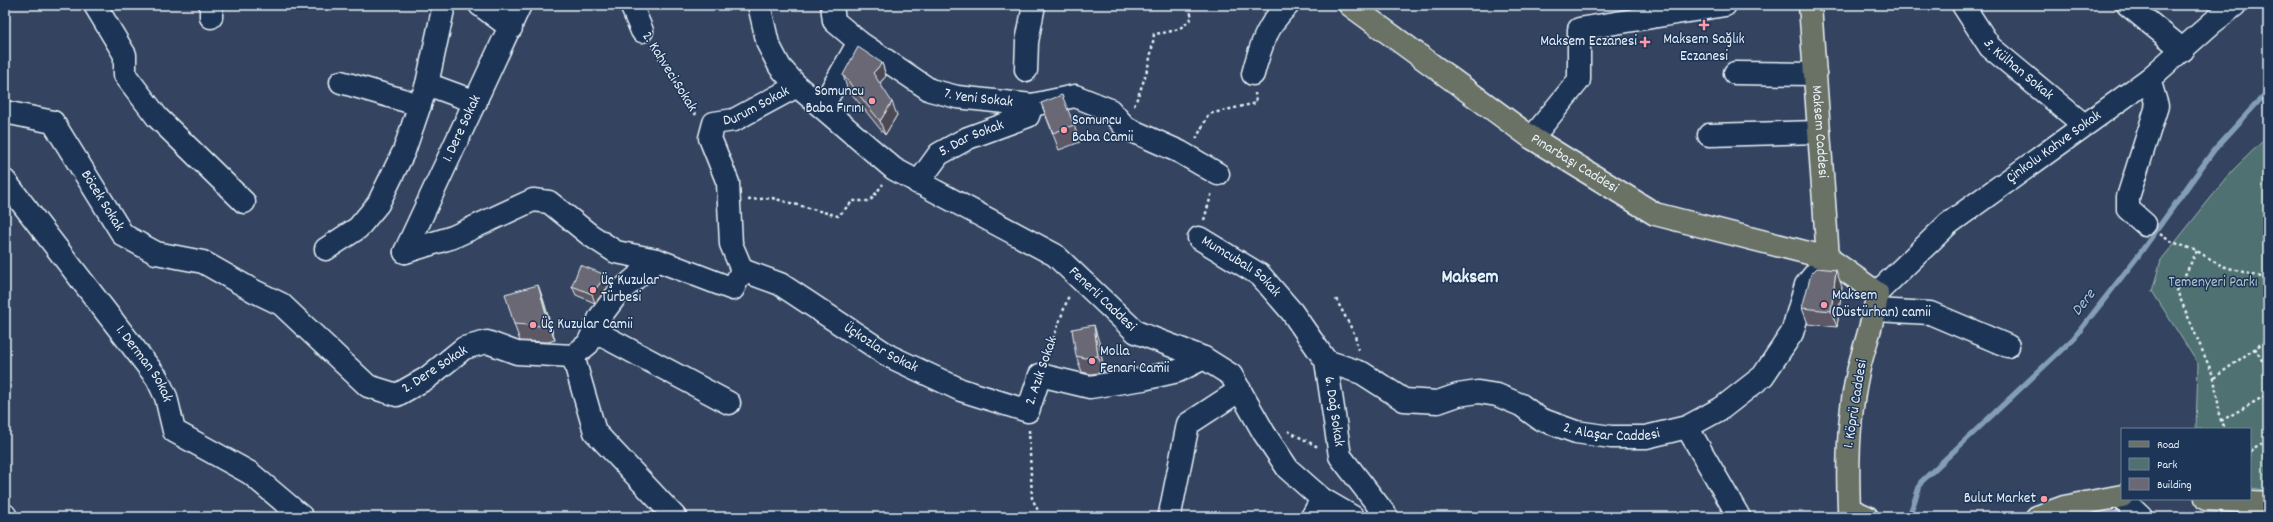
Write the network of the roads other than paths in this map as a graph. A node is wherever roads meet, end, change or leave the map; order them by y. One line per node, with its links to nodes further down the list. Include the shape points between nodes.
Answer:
1 (95, 5): 42 (street, via 125,55 125,75 157,117)
2 (444, 5): 28 (street)
3 (480, 5): 18 (street)
4 (520, 5): 18 (street, 1. Dere Sokak)
5 (631, 5): 19 (street, 2. Kahveci Sokak)
6 (759, 5): 29 (street, via 768,44 780,67)
7 (832, 5): 20 (street, 7. Yeni Sokak, via 834,21)
8 (1034, 5): 22 (street, via 1027,42)
9 (1288, 5): 24 (street, via 1262,41)
10 (1350, 5): 38 (main road, Pınarbaşı Caddesi)
11 (1726, 5): 16 (street)
12 (1810, 5): 25 (main road, Maksem Caddesi)
13 (1963, 5): 35 (street, 3. Külhan Sokak, via 1990,47)
14 (2128, 5): 21 (street)
15 (2235, 5): 17 (street, Çinkolu Kahve Sokak)
16 (1685, 8): 38 (street, via 1579,29 1579,80)
17 (2208, 14): 21 (street, Çinkolu Kahve Sokak)
18 (511, 28): 30 (street, 1. Dere Sokak)
19 (642, 31)
20 (859, 42): 32 (street, 7. Yeni Sokak, via 930,90 957,97); 33 (street)
21 (2183, 50): 26 (street, Çinkolu Kahve Sokak)
22 (1026, 70)
23 (1735, 72): 25 (street)
24 (1253, 74)
25 (1815, 74): 36 (main road, Maksem Caddesi)
26 (2149, 79): 35 (street, Çinkolu Kahve Sokak); 43 (street, via 2157,106 2128,197 2128,209)
27 (341, 82): 31 (street)
28 (427, 84): 30 (street); 31 (street)
29 (797, 86): 33 (street, Durum Sokak); 48 (street, Durum Sokak, via 734,120 714,123 710,138 728,183 731,244)
30 (476, 102): 47 (street, 1. Dere Sokak, via 405,252 453,237 533,200 549,202 616,252)
31 (420, 105): 45 (street, via 404,152 378,204 358,228)
32 (1032, 105): 39 (street, 7. Yeni Sokak, via 1075,96 1110,110 1126,128 1180,152); 41 (street, 5. Dar Sokak, via 1028,116 968,138 938,154)
33 (822, 107): 41 (street, Fenerli Caddesi, via 894,169)
34 (5, 112): 50 (street, Böcek Sokak, via 53,122 123,235 156,253 203,262)
35 (2084, 124): 49 (street, Çinkolu Kahve Sokak, via 1948,224)
36 (1819, 132): 37 (street); 46 (main road, Maksem Caddesi)
37 (1709, 135)
38 (1532, 138): 46 (main road, Pınarbaşı Caddesi, via 1655,214)
39 (1218, 174)
40 (5, 181): 67 (street, 1. Derman Sokak, via 157,378 166,397 174,431 250,473)
41 (918, 183): 54 (street, Fenerli Caddesi, via 1055,256 1136,332)
42 (244, 202)
43 (2145, 224)
44 (1199, 238): 55 (street, Mumcubalı Sokak, via 1260,274 1292,312)
45 (326, 249)
46 (1828, 258): 49 (main road); 59 (street, 2. Alaşar Caddesi, via 1806,285 1792,333 1763,376 1722,408)
47 (657, 260): 48 (street, via 733,289); 51 (street, via 618,293)
48 (742, 270): 58 (street, Üçkozlar Sokak, via 780,284 889,356 961,390)
49 (1876, 301): 52 (street, via 1930,313); 66 (main road, 1. Köprü Caddesi, via 1858,373 1846,462)
50 (281, 304): 53 (street, 2. Dere Sokak, via 368,386 397,395 426,378 464,348 487,342 517,352)
51 (597, 324): 53 (street, via 588,344); 57 (street)
52 (2008, 346)
53 (573, 356): 68 (street, via 595,432)
54 (1204, 358): 56 (street, Fenerli Caddesi, via 1231,375); 58 (street, 2. Azık Sokak, via 1178,371 1090,387 1040,375)
55 (1326, 361): 59 (street, 2. Alaşar Caddesi, via 1362,373 1404,400 1438,402 1478,392 1497,395 1521,405 1540,419 1576,432 1611,437 1646,437); 70 (street, 6. Dağ Sokak, via 1340,456)
56 (1240, 390): 64 (street, Fenerli Caddesi, via 1288,469); 65 (street, via 1188,424)
57 (729, 403)
58 (1028, 411)
59 (1687, 427): 71 (street)
60 (2121, 498): 72 (main road, via 2064,507)
61 (2123, 500): 73 (street)
62 (2222, 500): 63 (main road)
63 (2268, 503)
64 (1317, 508): 69 (street, Fenerli Caddesi)
65 (1170, 514)
66 (1854, 514)
67 (302, 517)
68 (675, 517)
69 (1353, 517)
70 (1387, 517)
71 (1739, 517)
72 (2037, 517)
73 (2141, 517)

